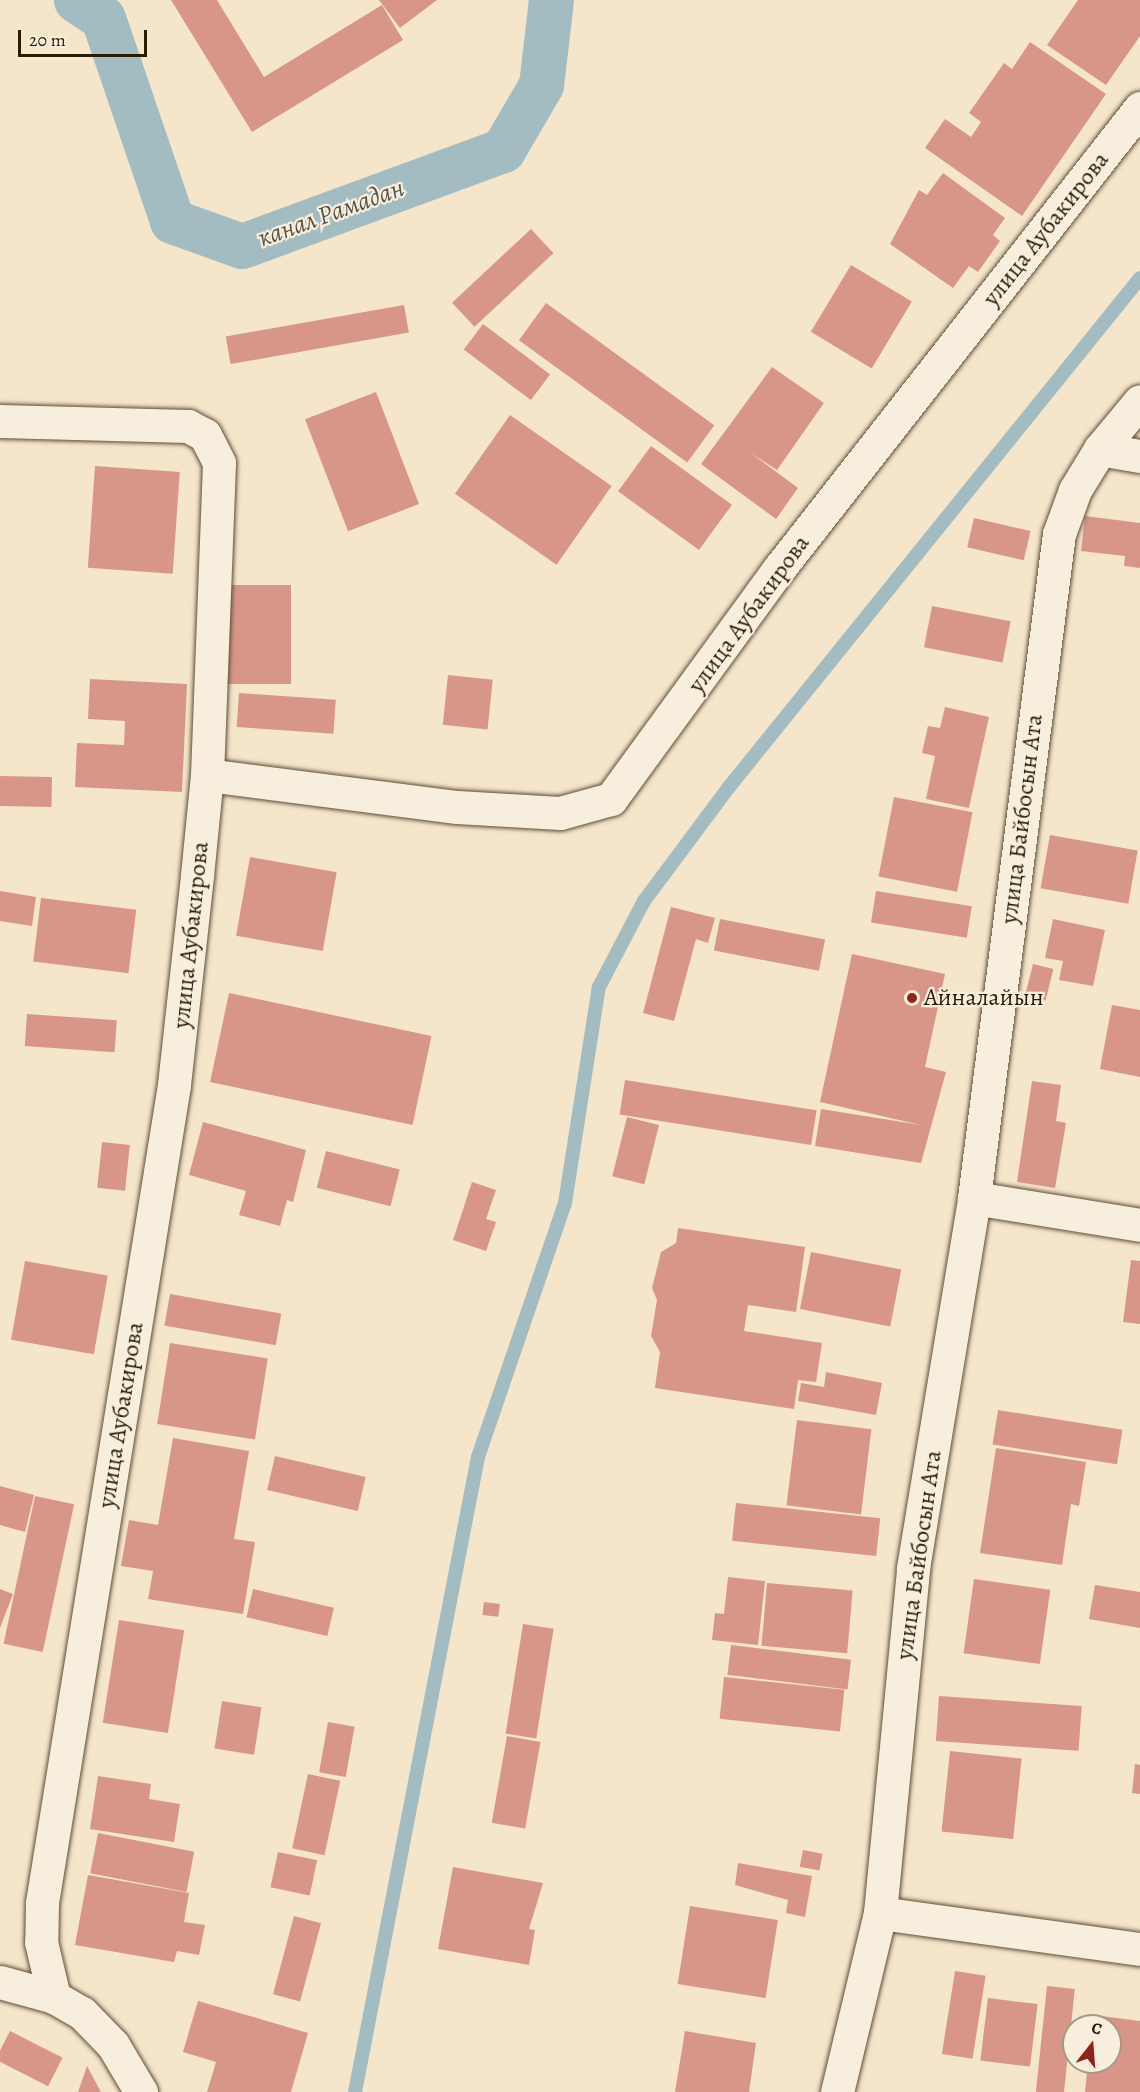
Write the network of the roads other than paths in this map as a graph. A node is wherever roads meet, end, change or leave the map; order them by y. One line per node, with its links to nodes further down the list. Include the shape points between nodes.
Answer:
1 (1140, 108): 6 (street, улица Аубакирова, via 778,570 611,799 560,813 456,807)
2 (1140, 401): 4 (street, улица Байбосын Ата)
3 (0, 421): 6 (street, улица Аубакирова, via 164,422 205,435 215,450 219,463)
4 (1100, 449): 5 (street); 7 (street, улица Байбосын Ата, via 1075,490 1059,534)
5 (1140, 456)
6 (207, 775): 12 (street, улица Аубакирова, via 174,1085 42,1903 41,1942)
7 (974, 1198): 8 (street); 9 (street, улица Байбосын Ата, via 913,1568)
8 (1140, 1225)
9 (880, 1913): 10 (street); 14 (street, улица Байбосын Ата)
10 (1140, 1948)
11 (0, 1982): 12 (street)
12 (54, 1997): 13 (street, via 82,2013 114,2044)
13 (141, 2092)
14 (837, 2092)

